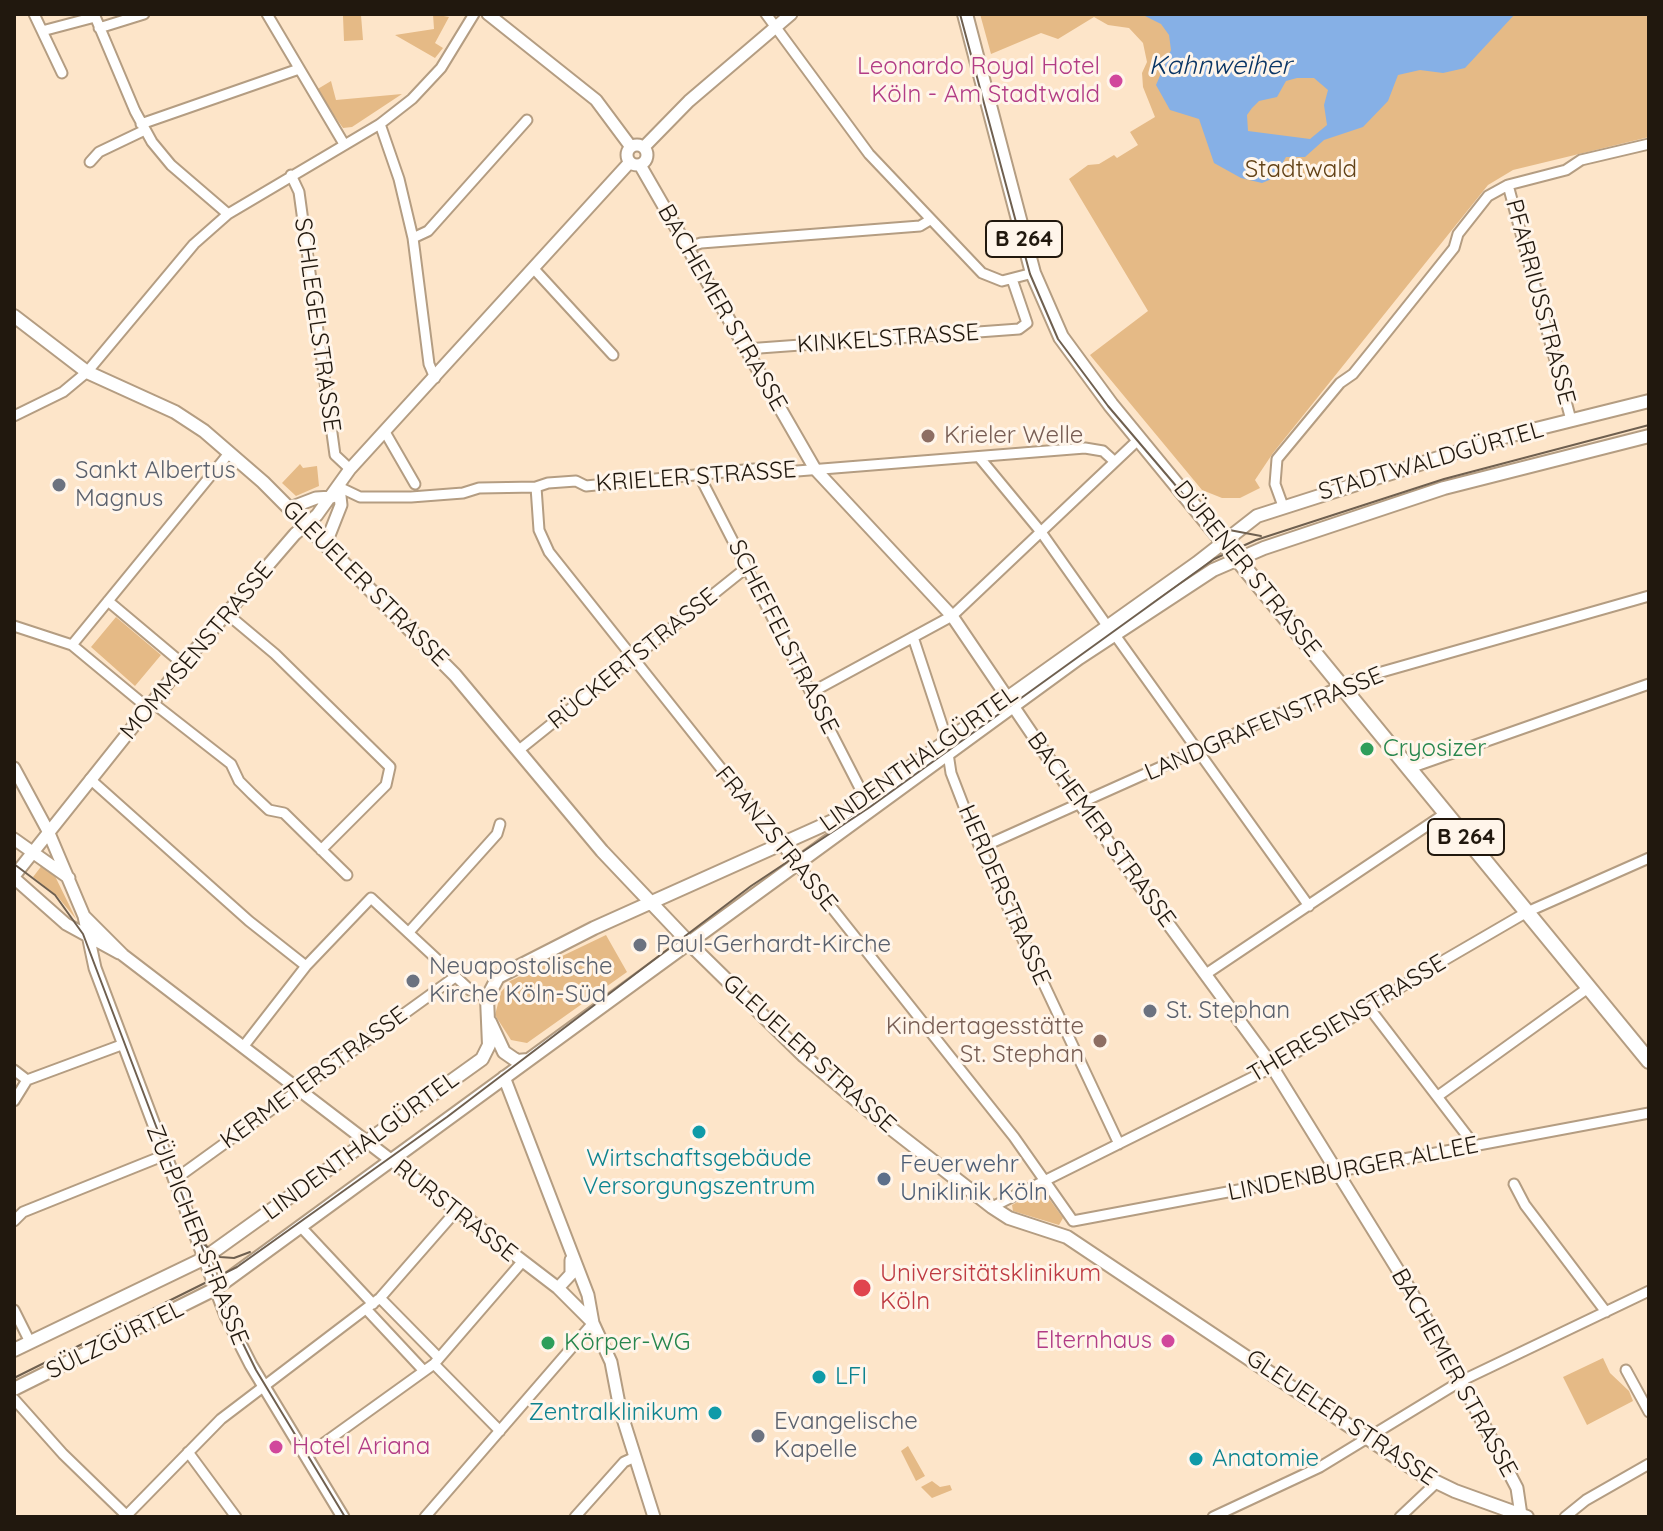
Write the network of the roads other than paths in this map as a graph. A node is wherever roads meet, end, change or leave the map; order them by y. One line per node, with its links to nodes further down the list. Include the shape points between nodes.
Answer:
1 (34, 14): 12 (street)
2 (144, 14): 11 (street)
3 (267, 14): 13 (street)
4 (474, 14): 16 (street, via 441,68)
5 (488, 14): 20 (street, via 596,100)
6 (766, 14): 10 (street)
7 (791, 14): 10 (street)
8 (965, 14): 30 (main road, DÜRENER STRASSE / B 264)
9 (94, 16): 11 (street); 12 (street)
10 (775, 27): 20 (street); 26 (street, via 869,154)
11 (99, 28): 17 (street)
12 (42, 31): 14 (street)
13 (299, 69): 17 (street); 18 (street)
14 (62, 73)
15 (527, 120): 27 (street, via 428,231)
16 (380, 124): 18 (street); 27 (street)
17 (143, 127): 21 (street); 25 (street, via 171,165)
18 (344, 144): 23 (street)
19 (1649, 144): 24 (street)
20 (638, 147): 22 (street, via 628,152); 22 (street, via 647,159)
21 (90, 162)
22 (635, 163): 28 (street, BACHEMER STRASSE); 29 (street, MOMMSENSTRASSE)
23 (291, 175): 25 (street); 46 (street, SCHLEGELSTRASSE, via 299,192 335,455)
24 (1508, 185): 39 (street, PFARRIUSSTRASSE); 52 (street, via 1488,196 1419,293 1277,459 1275,484)
25 (228, 214): 35 (street, via 194,244)
26 (930, 220): 28 (street, via 920,226); 31 (street, via 982,273 993,280)
27 (413, 238): 36 (street)
28 (686, 248): 33 (street, BACHEMER STRASSE)
29 (534, 269): 34 (street); 36 (street, MOMMSENSTRASSE)
30 (1033, 273): 31 (street); 42 (main road, DÜRENER STRASSE / B 264, via 1061,337)
31 (1012, 279): 33 (street, KINKELSTRASSE, via 1027,323 1019,329)
32 (14, 316): 35 (main road, GLEUELER STRASSE)
33 (746, 349): 47 (street, BACHEMER STRASSE)
34 (613, 355)
35 (87, 372): 38 (street, via 51,399); 43 (main road, GLEUELER STRASSE, via 175,412)
36 (435, 378): 40 (street, MOMMSENSTRASSE)
37 (1649, 401): 39 (main road, STADTWALDGÜRTEL)
38 (14, 416)
39 (1571, 420): 52 (main road, STADTWALDGÜRTEL)
40 (385, 432): 46 (street, MOMMSENSTRASSE); 49 (street)
41 (1649, 436): 58 (main road, STADTWALDGÜRTEL, via 1444,488)
42 (1139, 439): 45 (street); 56 (main road, DÜRENER STRASSE / B 264)
43 (230, 452): 53 (main road, GLEUELER STRASSE); 61 (street)
44 (979, 457): 45 (street, KRIELER STRASSE, via 1085,448 1103,451); 47 (street, KRIELER STRASSE); 55 (street)
45 (1114, 461): 55 (street)
46 (350, 469): 51 (street, MOMMSENSTRASSE)
47 (815, 469): 48 (street, KRIELER STRASSE); 63 (street, BACHEMER STRASSE)
48 (699, 475): 50 (street, KRIELER STRASSE); 59 (street, SCHEFFELSTRASSE)
49 (415, 484)
50 (536, 487): 51 (street, KRIELER STRASSE, via 429,496); 68 (street, FRANZSTRASSE, via 541,539)
51 (336, 492): 53 (street); 54 (street, MOMMSENSTRASSE); 57 (street, via 341,505)
52 (1283, 506): 56 (main road, STADTWALDGÜRTEL, via 1257,516)
53 (290, 508): 54 (main road, GLEUELER STRASSE)
54 (306, 524): 57 (main road, GLEUELER STRASSE); 62 (street, MOMMSENSTRASSE)
55 (1041, 532): 63 (street); 65 (street)
56 (1223, 541): 58 (main road, DÜRENER STRASSE / B 264); 65 (main road, LINDENTHALGÜRTEL)
57 (326, 543): 76 (main road, GLEUELER STRASSE, via 455,675)
58 (1237, 558): 65 (main road, LINDENTHALGÜRTEL); 71 (main road, DÜRENER STRASSE / B 264)
59 (746, 568): 68 (street, RÜCKERTSTRASSE); 72 (street, SCHEFFELSTRASSE)
60 (1649, 596): 71 (street, LANDGRAFENSTRASSE)
61 (108, 601): 67 (street); 69 (street)
62 (226, 613): 69 (street, MOMMSENSTRASSE); 89 (street, via 390,767 386,785)
63 (952, 616): 66 (street); 73 (street, BACHEMER STRASSE)
64 (14, 626): 67 (street)
65 (1112, 631): 73 (main road, LINDENTHALGÜRTEL); 77 (street)
66 (913, 637): 72 (street); 75 (street, HERDERSTRASSE)
67 (72, 645): 74 (street)
68 (634, 659): 76 (street, RÜCKERTSTRASSE); 87 (street, FRANZSTRASSE)
69 (183, 664): 74 (street, MOMMSENSTRASSE)
70 (1649, 684): 79 (street)
71 (1342, 685): 77 (street, LANDGRAFENSTRASSE); 79 (main road, DÜRENER STRASSE / B 264)
72 (812, 692): 81 (street, SCHEFFELSTRASSE)
73 (1011, 701): 75 (main road, LINDENTHALGÜRTEL); 82 (street, BACHEMER STRASSE)
74 (151, 705): 80 (street, MOMMSENSTRASSE); 89 (street, via 231,764 252,794 269,810 284,813)
75 (947, 748): 81 (main road, LINDENTHALGÜRTEL); 88 (street, HERDERSTRASSE, via 951,773); 92 (main road, LINDENTHALGÜRTEL)
76 (519, 750): 96 (main road, GLEUELER STRASSE)
77 (1199, 751): 82 (street, LANDGRAFENSTRASSE); 97 (street)
78 (14, 768): 85 (street, ZÜLPICHER STRASSE)
79 (1410, 768): 83 (main road, DÜRENER STRASSE / B 264)
80 (90, 779): 85 (street, MOMMSENSTRASSE); 104 (street)
81 (866, 800): 87 (main road, LINDENTHALGÜRTEL)
82 (1081, 803): 88 (street, LANDGRAFENSTRASSE); 105 (street, BACHEMER STRASSE)
83 (1446, 813): 97 (street); 98 (main road, DÜRENER STRASSE / B 264)
84 (500, 824): 100 (street, via 497,834)
85 (48, 831): 90 (street, MOMMSENSTRASSE); 95 (street, ZÜLPICHER STRASSE)
86 (14, 839): 90 (street)
87 (782, 846): 92 (street, FRANZSTRASSE); 96 (main road, LINDENTHALGÜRTEL)
88 (980, 848): 124 (street, HERDERSTRASSE)
89 (321, 850): 93 (street)
90 (32, 852): 94 (street, MOMMSENSTRASSE); 95 (street)
91 (1649, 858): 98 (street, THERESIENSTRASSE)
92 (796, 864): 102 (main road, LINDENTHALGÜRTEL); 129 (street, FRANZSTRASSE)
93 (347, 875)
94 (14, 877): 101 (street)
95 (69, 878): 99 (street, ZÜLPICHER STRASSE)
96 (652, 903): 102 (main road, GLEUELER STRASSE); 108 (main road, LINDENTHALGÜRTEL, via 516,965 498,977)
97 (1309, 906): 105 (street)
98 (1527, 912): 107 (main road, DÜRENER STRASSE / B 264); 109 (street, THERESIENSTRASSE)
99 (84, 916): 101 (street, ZÜLPICHER STRASSE); 103 (street, RURSTRASSE)
100 (409, 932): 104 (street, via 371,898); 106 (street)
101 (87, 936): 103 (street, RURSTRASSE); 111 (street, ZÜLPICHER STRASSE)
102 (689, 943): 113 (main road, LINDENTHALGÜRTEL); 133 (main road, GLEUELER STRASSE, via 804,1056)
103 (123, 955): 112 (street, RURSTRASSE)
104 (306, 966): 112 (street)
105 (1206, 974): 115 (street, BACHEMER STRASSE)
106 (455, 977): 108 (street); 119 (street, KERMETERSTRASSE)
107 (1588, 988): 114 (main road, DÜRENER STRASSE / B 264); 120 (street)
108 (487, 998): 110 (main road, LINDENTHALGÜRTEL)
109 (1370, 1009): 115 (street, THERESIENSTRASSE); 120 (street)
110 (487, 1015): 113 (main road, LINDENTHALGÜRTEL, via 504,1052 517,1061); 117 (main road, LINDENTHALGÜRTEL); 123 (main road, LINDENTHALGÜRTEL, via 489,1045 482,1059)
111 (124, 1044): 118 (street); 126 (street, ZÜLPICHER STRASSE)
112 (243, 1047): 119 (street, RURSTRASSE)
113 (528, 1060): 117 (main road, LINDENTHALGÜRTEL)
114 (1649, 1061)
115 (1273, 1067): 124 (street, THERESIENSTRASSE); 128 (street, BACHEMER STRASSE)
116 (14, 1070): 118 (street)
117 (504, 1077): 127 (main road, LINDENTHALGÜRTEL); 140 (street)
118 (27, 1080): 121 (street)
119 (298, 1090): 123 (street, RURSTRASSE); 130 (street, KERMETERSTRASSE)
120 (1438, 1096): 125 (street)
121 (14, 1101)
122 (1649, 1113): 125 (street, LINDENBURGER ALLEE)
123 (366, 1142): 127 (street, RURSTRASSE); 141 (main road, LINDENTHALGÜRTEL)
124 (1119, 1144): 129 (street, THERESIENSTRASSE)
125 (1475, 1146): 128 (street, LINDENBURGER ALLEE)
126 (165, 1155): 130 (street, ZÜLPICHER STRASSE); 135 (street)
127 (389, 1160): 134 (street, RURSTRASSE); 138 (main road, LINDENTHALGÜRTEL)
128 (1337, 1172): 137 (street, LINDENBURGER ALLEE); 155 (street, BACHEMER STRASSE)
129 (1045, 1178): 133 (street, THERESIENSTRASSE); 137 (street, FRANZSTRASSE)
130 (174, 1180): 141 (street, ZÜLPICHER STRASSE)
131 (1514, 1184): 148 (street)
132 (14, 1205): 135 (street)
133 (992, 1207): 139 (main road, GLEUELER STRASSE)
134 (456, 1211): 142 (street, RURSTRASSE); 146 (street)
135 (23, 1212): 136 (street)
136 (14, 1221)
137 (1073, 1221): 139 (street)
138 (300, 1226): 144 (main road, LINDENTHALGÜRTEL); 146 (street)
139 (1067, 1237): 161 (main road, GLEUELER STRASSE)
140 (570, 1252): 143 (street, via 571,1274); 149 (street, via 593,1310)
141 (203, 1259): 144 (street, ZÜLPICHER STRASSE); 150 (main road, SÜLZGÜRTEL)
142 (522, 1262): 143 (street, RURSTRASSE); 152 (street)
143 (558, 1288): 149 (street, RURSTRASSE)
144 (215, 1289): 156 (street, ZÜLPICHER STRASSE); 157 (main road, SÜLZGÜRTEL)
145 (1649, 1291): 148 (street)
146 (373, 1304): 152 (street); 154 (street); 156 (street)
147 (14, 1310): 150 (street)
148 (1606, 1312): 155 (street)
149 (593, 1323): 160 (street); 164 (street, via 612,1367)
150 (30, 1342): 151 (main road, SÜLZGÜRTEL)
151 (14, 1350)
152 (436, 1361): 154 (street); 160 (street)
153 (1626, 1370): 159 (street)
154 (424, 1371): 163 (street)
155 (1461, 1381): 161 (street); 168 (street, BACHEMER STRASSE, via 1514,1481)
156 (263, 1387): 162 (street); 163 (street, ZÜLPICHER STRASSE)
157 (14, 1389)
158 (14, 1399): 167 (street)
159 (1649, 1412)
160 (500, 1431): 171 (street)
161 (1367, 1437): 166 (main road, GLEUELER STRASSE); 174 (street, via 1281,1488)
162 (188, 1452): 167 (street); 169 (street)
163 (306, 1456): 170 (street, ZÜLPICHER STRASSE)
164 (635, 1457): 172 (street, via 624,1462); 173 (street)
165 (1649, 1464): 176 (street)
166 (1436, 1483): 168 (main road, GLEUELER STRASSE); 175 (street)
167 (127, 1516)
168 (1524, 1516)
169 (236, 1517)
170 (343, 1517)
171 (425, 1517)
172 (575, 1517)
173 (654, 1517)
174 (1213, 1517)
175 (1400, 1517)
176 (1565, 1517)

